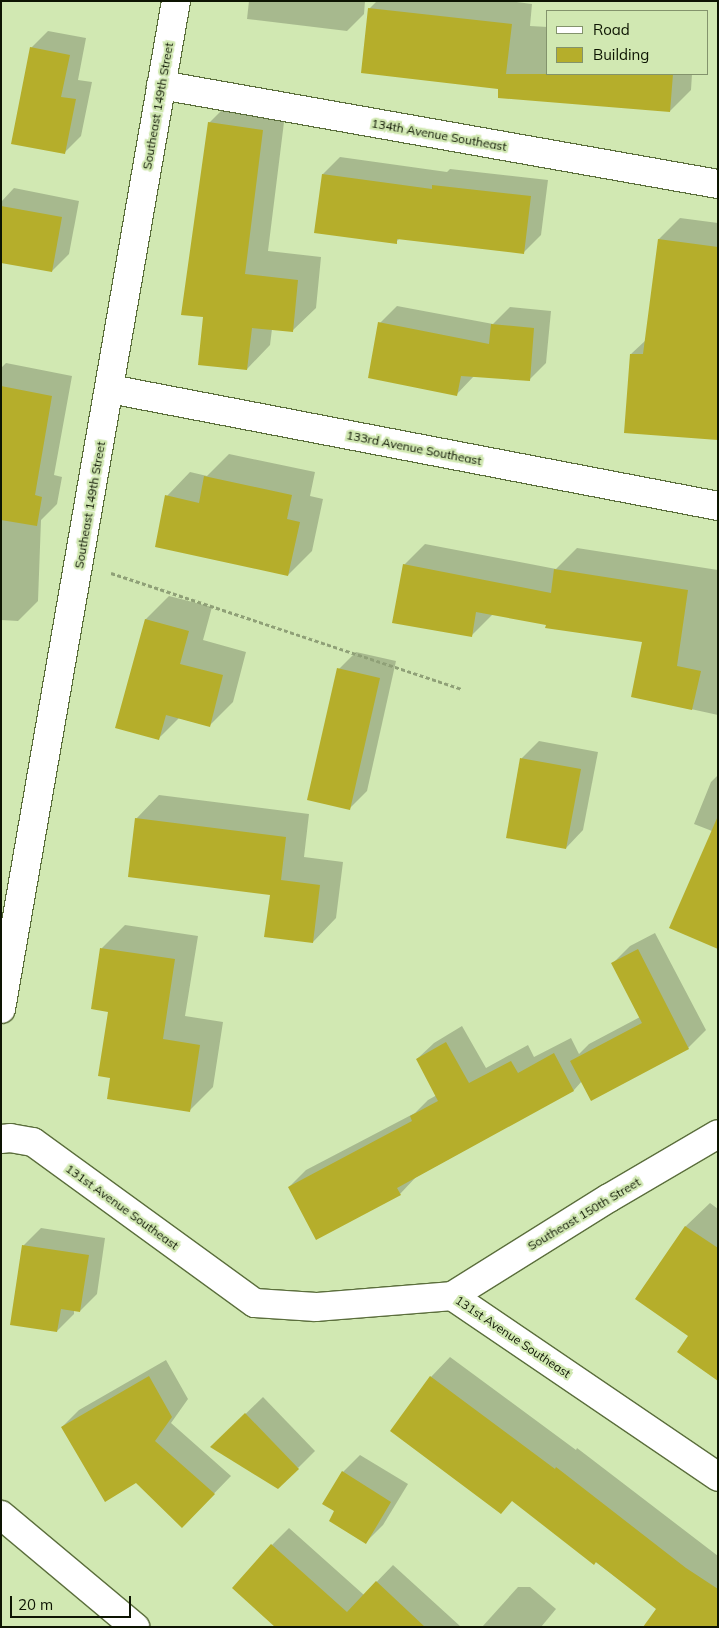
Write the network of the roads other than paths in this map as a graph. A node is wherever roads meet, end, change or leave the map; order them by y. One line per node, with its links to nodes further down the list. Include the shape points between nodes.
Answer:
1 (176, 1): 2 (street, Southeast 149th Street)
2 (161, 85): 3 (street, 134th Avenue Southeast); 4 (street, Southeast 149th Street)
3 (718, 184)
4 (110, 389): 5 (street, 133rd Avenue Southeast); 6 (street, Southeast 149th Street)
5 (718, 506)
6 (1, 1009)
7 (718, 1134): 9 (street, Southeast 150th Street)
8 (1, 1139): 9 (street, 131st Avenue Southeast, via 33,1142 255,1303 316,1307)
9 (452, 1296): 10 (street, 131st Avenue Southeast)
10 (718, 1477)
11 (1, 1515): 12 (street)
12 (135, 1627)

